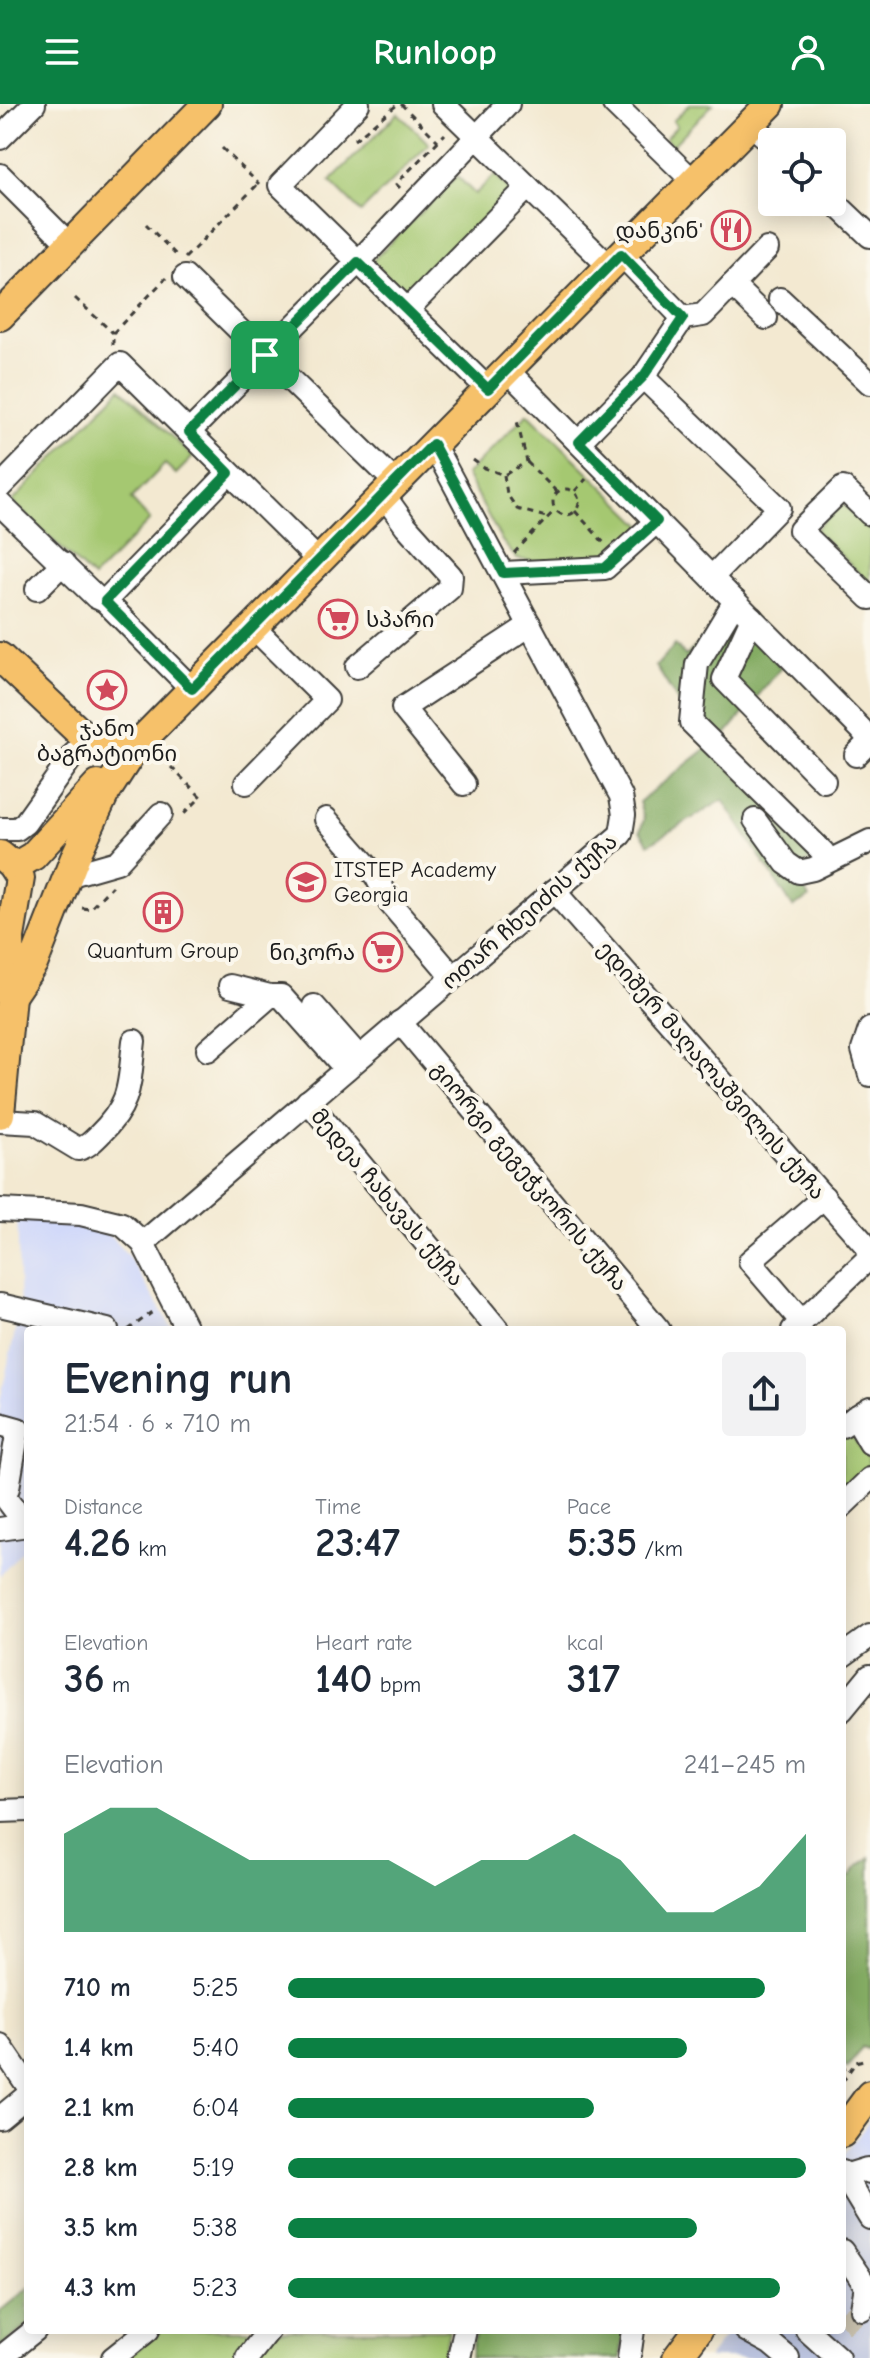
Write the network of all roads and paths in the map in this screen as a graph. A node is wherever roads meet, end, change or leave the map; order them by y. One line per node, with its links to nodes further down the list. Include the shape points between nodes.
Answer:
1 (34, 104): 10 (street)
2 (207, 104): 22 (main road)
3 (358, 104): 16 (street)
4 (401, 104): 12 (path)
5 (443, 104): 9 (street)
6 (508, 104): 11 (street)
7 (614, 104): 15 (street)
8 (760, 114): 15 (main road)
9 (459, 120): 11 (street); 12 (path)
10 (0, 138)
11 (476, 138): 17 (street); 18 (street)
12 (438, 141): 18 (path, via 396,184)
13 (222, 148): 16 (path, via 258,184)
14 (0, 175): 22 (street)
15 (693, 181): 24 (main road)
16 (280, 185): 25 (street)
17 (528, 187): 24 (street); 30 (street)
18 (415, 202): 25 (street)
19 (846, 213): 21 (street)
20 (146, 224): 26 (path, via 182,261)
21 (870, 236)
22 (70, 245): 31 (main road)
23 (767, 249): 27 (street)
24 (615, 260): 32 (street); 37 (main road)
25 (358, 262): 30 (street); 35 (street)
26 (185, 277): 35 (street)
27 (732, 285): 32 (street, via 703,315); 33 (street)
28 (75, 298): 34 (path)
29 (780, 299): 38 (street)
30 (407, 310): 37 (street)
31 (0, 316)
32 (683, 318): 36 (street)
33 (766, 318)
34 (113, 333)
35 (265, 355): 40 (street); 49 (street)
36 (643, 377): 41 (street); 63 (street, via 779,508)
37 (497, 380): 41 (street); 42 (main road)
38 (870, 383)
39 (516, 417): 44 (path)
40 (189, 432): 45 (street); 48 (street, via 120,364)
41 (579, 442): 57 (street)
42 (433, 444): 49 (main road); 62 (street, ოთარ ჩხეიძის ქუჩა)
43 (473, 460): 46 (path)
44 (527, 462): 46 (path); 50 (path)
45 (229, 473): 60 (street); 66 (street)
46 (504, 475): 56 (path, via 517,509)
47 (589, 476): 51 (path)
48 (0, 487)
49 (389, 488): 60 (main road); 72 (street, via 406,526 451,576 450,588)
50 (557, 492): 51 (path); 53 (path)
51 (574, 492): 54 (path)
52 (0, 504): 61 (street)
53 (555, 510): 54 (path, via 565,515); 56 (path)
54 (575, 511): 59 (path)
55 (870, 514): 65 (street, via 843,488 800,530)
56 (548, 518): 58 (path)
57 (657, 521): 62 (street, via 605,568); 63 (street)
58 (515, 551)
59 (612, 551)
60 (318, 560): 70 (main road)
61 (63, 563): 64 (street); 66 (street)
62 (503, 573): 69 (street, ოთარ ჩხეიძის ქუჩა)
63 (712, 577): 67 (street)
64 (37, 589)
65 (870, 598)
66 (105, 601): 73 (street)
67 (735, 601): 68 (street); 85 (street, via 697,664 691,722)
68 (752, 618): 74 (street); 77 (street, via 724,679)
69 (530, 625): 79 (street, via 403,708); 88 (street, ოთარ ჩხეიძის ქუჩა, via 621,796 624,815 621,834)
70 (252, 626): 73 (main road); 78 (street, via 327,700)
71 (0, 657): 75 (main road)
72 (357, 667)
73 (192, 689): 76 (main road)
74 (864, 736)
75 (89, 741): 76 (main road, via 123,750); 83 (street, via 25,823)
76 (135, 747): 86 (main road, via 33,856 21,863); 87 (main road, via 104,795)
77 (824, 781)
78 (246, 783)
79 (464, 784)
80 (161, 814): 87 (street, via 117,862)
81 (326, 819): 89 (street)
82 (755, 820): 84 (street, via 786,863 799,872)
83 (0, 829)
84 (870, 841)
85 (823, 852)
86 (5, 859): 93 (main road, via 20,878)
87 (68, 876): 93 (main road, via 34,962)
88 (554, 891): 89 (street, ოთარ ჩხეიძის ქუჩა); 103 (street, ედიშერ მაღალაშვილის ქუჩა)
89 (453, 977): 94 (street, ოთარ ჩხეიძის ქუჩა)
90 (230, 986): 91 (street)
91 (270, 996): 97 (street); 98 (street, via 289,1002)
92 (314, 1006): 98 (street)
93 (6, 1012): 101 (main road)
94 (400, 1022): 98 (street, ოთარ ჩხეიძის ქუჩა); 114 (street, გიორგი გეგეჭკორის ქუჩა)
95 (870, 1029): 99 (street, via 863,1050)
96 (134, 1041): 102 (street, via 128,1097 86,1147 78,1149 35,1123)
97 (208, 1050)
98 (352, 1063): 100 (street, ოთარ ჩხეიძის ქუჩა)
99 (870, 1075)
100 (308, 1101): 105 (street, ოთარ ჩხეიძის ქუჩა); 113 (street, მედეა ჩახავას ქუჩა)
101 (0, 1114)
102 (0, 1121)
103 (824, 1197): 106 (street, ედიშერ მაღალაშვილის ქუჩა); 115 (street, via 750,1261)
104 (0, 1210): 105 (street, via 81,1214 122,1224)
105 (143, 1243): 108 (street)
106 (870, 1250)
107 (870, 1257): 115 (street)
108 (171, 1298): 111 (path); 112 (street)
109 (0, 1305): 110 (street)
110 (90, 1326)
111 (133, 1326)
112 (185, 1326)
113 (495, 1326)
114 (656, 1326)
115 (797, 1326)
116 (856, 1417): 118 (street)
117 (15, 1429): 121 (street)
118 (870, 1443)
119 (870, 1479): 120 (street)
120 (846, 1502)
121 (11, 1505): 122 (street)
122 (0, 1529)
123 (870, 1636): 124 (street)
124 (846, 1653)
125 (870, 1676): 126 (street)
126 (846, 1705)
127 (24, 1810): 128 (street)
128 (0, 1811)
129 (0, 2045): 132 (street)
130 (867, 2059): 131 (path)
131 (846, 2070)
132 (24, 2080)
133 (859, 2089): 136 (main road)
134 (24, 2098): 135 (street)
135 (0, 2118)
136 (846, 2123)
137 (870, 2172): 138 (street)
138 (846, 2173)
139 (846, 2179): 140 (street)
140 (870, 2218)
141 (846, 2260): 142 (street, via 866,2286)
142 (862, 2309)
143 (30, 2334): 150 (street)
144 (143, 2334): 151 (street)
145 (266, 2334): 152 (street)
146 (464, 2334): 153 (street)
147 (632, 2334): 154 (street)
148 (753, 2334): 155 (street)
149 (811, 2334): 156 (street)
150 (0, 2358)
151 (113, 2358)
152 (247, 2358)
153 (459, 2358)
154 (629, 2358)
155 (788, 2358)
156 (838, 2358)

